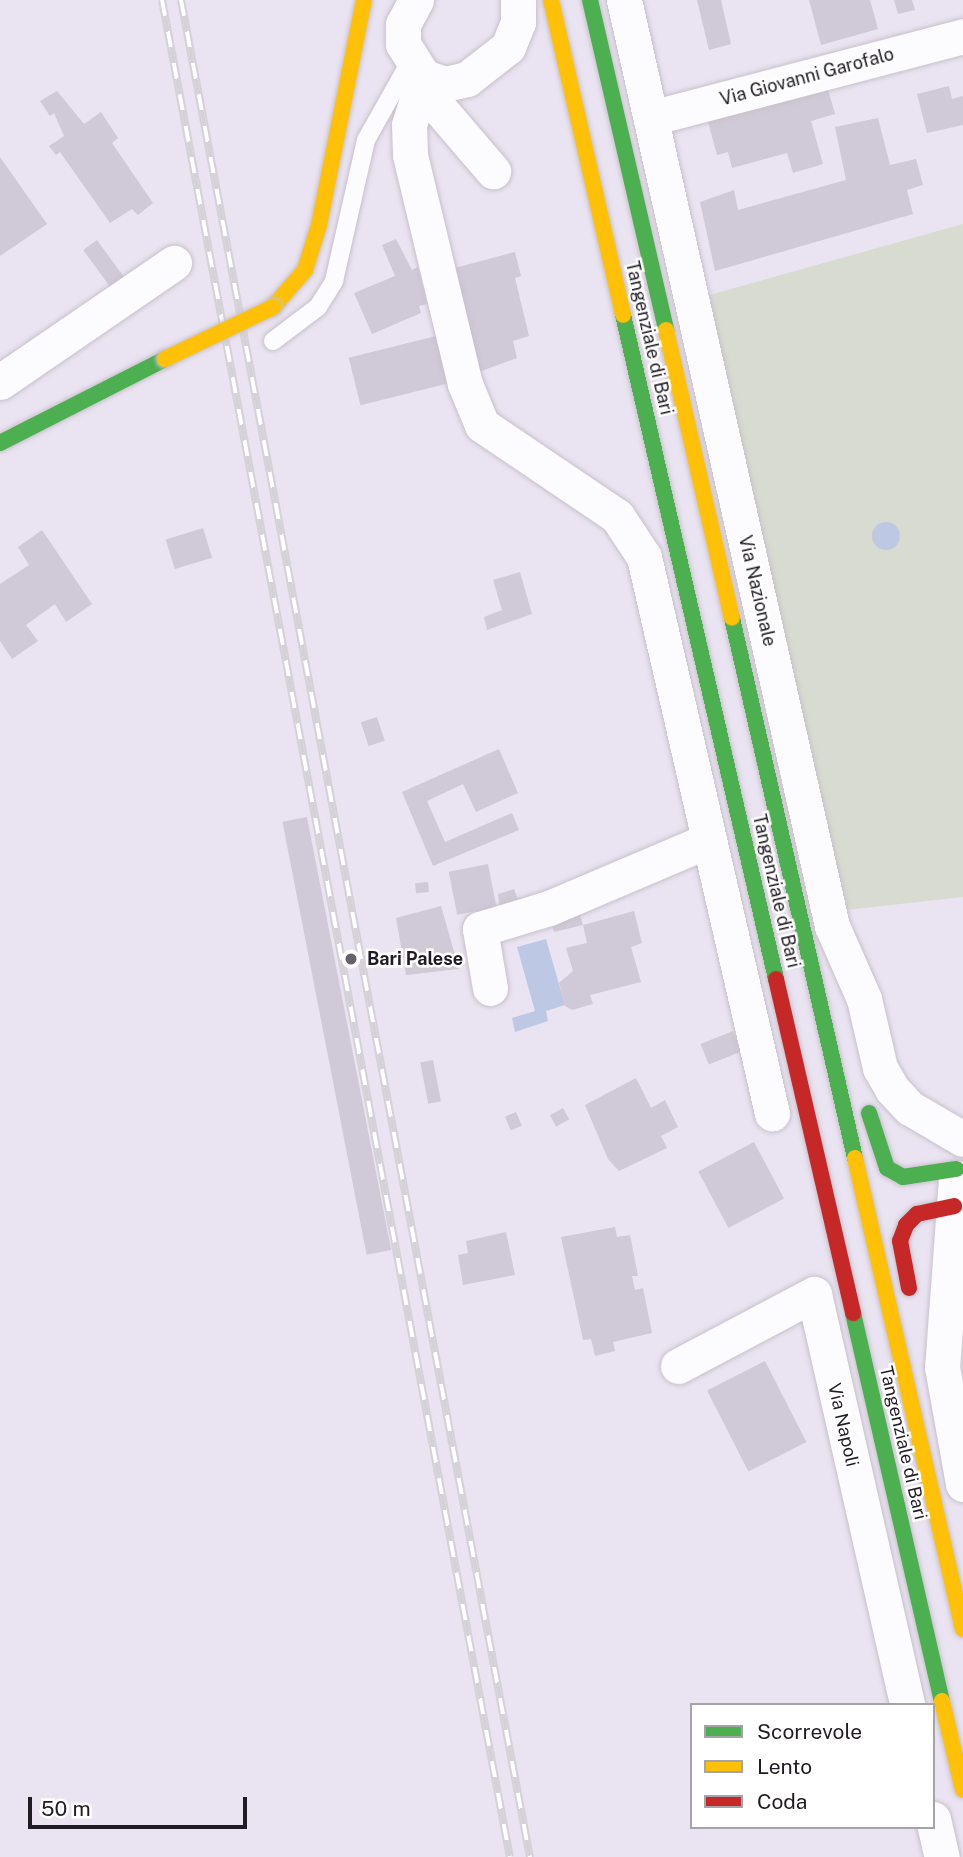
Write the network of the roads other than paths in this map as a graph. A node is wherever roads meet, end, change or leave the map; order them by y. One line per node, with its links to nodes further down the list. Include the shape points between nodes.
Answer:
1 (364, 0): 14 (main road, bridge, via 319,225 305,270 273,307)
2 (416, 0): 8 (street, via 403,24)
3 (517, 0): 8 (street, via 519,22 508,47 488,64 467,79 445,84)
4 (551, 0): 28 (main road, Tangenziale di Bari)
5 (590, 0): 16 (main road, Tangenziale di Bari)
6 (624, 0): 9 (street, Via Nazionale)
7 (963, 36): 9 (street, Via Giovanni Garofalo)
8 (418, 75): 10 (street); 12 (lane, via 366,140 334,281 318,307); 15 (street, via 409,125 410,155 465,384 482,425 617,516 644,557)
9 (651, 118): 21 (street, Via Nazionale, via 832,926 864,999 880,1068 910,1108)
10 (493, 172)
11 (174, 263): 13 (street)
12 (273, 341)
13 (0, 382)
14 (0, 443)
15 (709, 840): 17 (street, via 549,908 480,929); 20 (street)
16 (801, 915): 18 (main road); 23 (main road, Tangenziale di Bari)
17 (490, 988)
18 (839, 1002)
19 (866, 1101): 21 (main road, via 887,1168 903,1177)
20 (772, 1113)
21 (961, 1153): 22 (street)
22 (954, 1206): 23 (main road, via 917,1214 900,1241 910,1309); 25 (street, via 942,1367)
23 (900, 1355): 26 (main road, Tangenziale di Bari)
24 (678, 1366): 27 (street, Via Napoli, via 814,1294)
25 (963, 1484)
26 (963, 1629)
27 (907, 1703)
28 (963, 1790)
29 (935, 1827): 30 (street)
30 (942, 1857)

